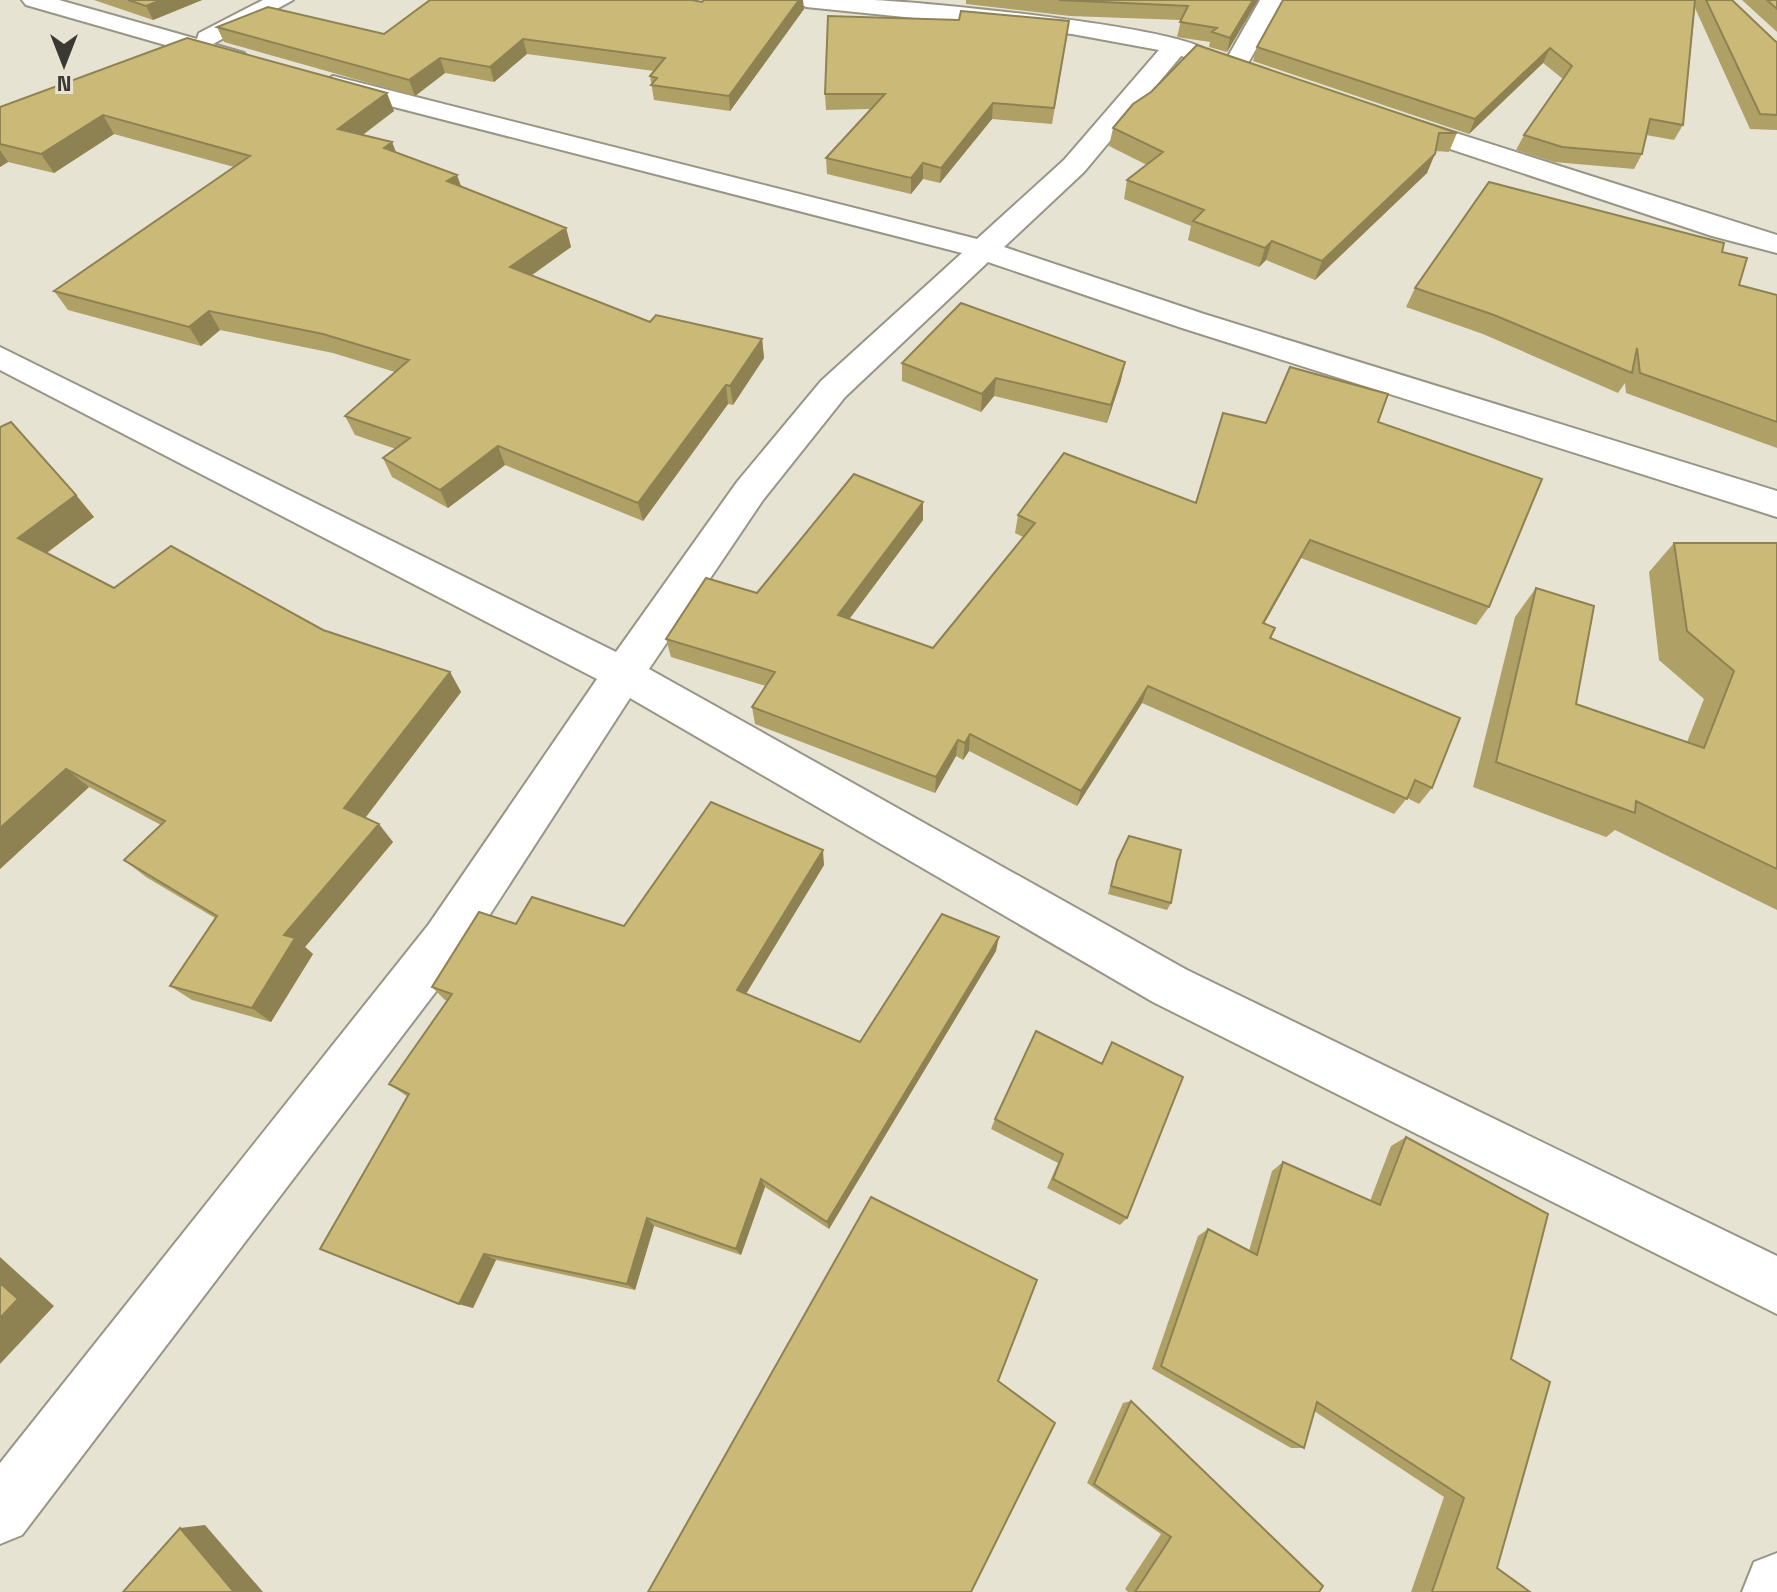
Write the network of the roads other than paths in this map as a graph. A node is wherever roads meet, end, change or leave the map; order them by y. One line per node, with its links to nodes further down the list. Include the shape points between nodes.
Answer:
1 (34, 0): 5 (street)
2 (281, 0): 5 (street)
3 (806, 0): 6 (street, via 1072,27)
4 (1272, 0): 9 (street)
5 (192, 46): 7 (street); 8 (street)
6 (1176, 46): 9 (street); 14 (street, via 1074,166)
7 (148, 62)
8 (265, 66)
9 (1234, 67): 10 (street)
10 (1263, 77)
11 (308, 78): 14 (street)
12 (1376, 115): 13 (street)
13 (1777, 244)
14 (980, 249): 16 (street); 17 (street, via 833,389 750,491)
15 (0, 357): 17 (street)
16 (1777, 504)
17 (623, 674): 18 (street, via 1170,986); 19 (street, via 446,940)
18 (1777, 1286)
19 (0, 1513)
20 (1777, 1585): 21 (street)
21 (1774, 1592)

